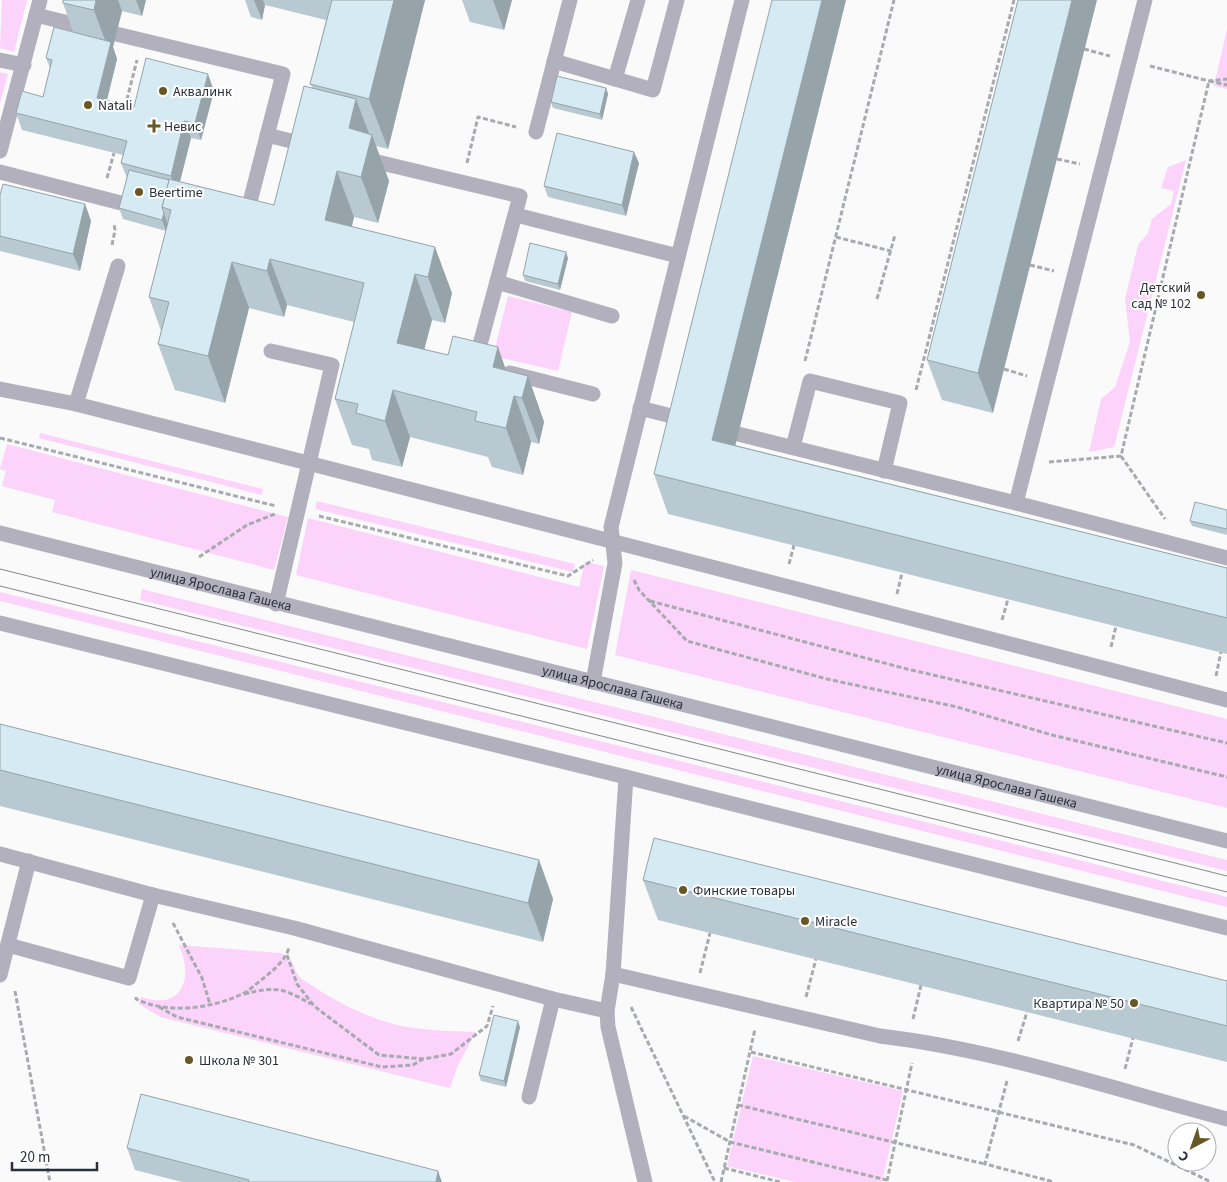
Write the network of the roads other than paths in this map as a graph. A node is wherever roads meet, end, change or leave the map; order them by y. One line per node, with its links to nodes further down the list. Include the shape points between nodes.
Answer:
1 (570, 0): 10 (street)
2 (638, 0): 12 (street)
3 (677, 0): 12 (street, via 653,90)
4 (742, 0): 22 (street)
5 (1145, 0): 36 (street)
6 (38, 7): 7 (street); 11 (street)
7 (85, 27)
8 (116, 34): 14 (street, via 283,74)
9 (0, 60): 11 (street)
10 (554, 61): 12 (street); 13 (street)
11 (24, 65): 16 (street)
12 (615, 78)
13 (536, 132)
14 (267, 135): 15 (street); 19 (street)
15 (317, 148)
16 (0, 151)
17 (369, 160): 21 (street, via 520,196)
18 (0, 172): 20 (street)
19 (251, 198)
20 (121, 203)
21 (516, 215): 22 (street); 24 (street)
22 (678, 256): 30 (street)
23 (118, 266): 29 (street)
24 (496, 282): 25 (street); 28 (street, via 474,364)
25 (612, 316)
26 (271, 351): 34 (street, via 332,366)
27 (0, 389): 29 (street)
28 (593, 394)
29 (76, 404): 34 (street)
30 (640, 408): 31 (street); 38 (street, via 611,527)
31 (691, 422)
32 (738, 434): 33 (street)
33 (793, 447): 35 (street); 35 (street, via 810,381 900,403)
34 (308, 463): 38 (street); 40 (street)
35 (884, 471): 36 (street)
36 (1016, 503): 39 (street)
37 (0, 534): 40 (street, улица Ярослава Гашека)
38 (613, 543): 42 (street, via 615,563); 43 (street)
39 (1227, 558)
40 (276, 604): 42 (street, улица Ярослава Гашека)
41 (0, 623): 44 (street)
42 (593, 682): 45 (street, улица Ярослава Гашека)
43 (1227, 700)
44 (626, 776): 49 (street); 51 (street)
45 (1227, 841)
46 (0, 854): 47 (street)
47 (29, 861): 48 (street); 50 (street)
48 (153, 895): 50 (street, via 129,978); 53 (street, via 294,928)
49 (1227, 928)
50 (8, 945): 52 (street)
51 (613, 974): 54 (street); 56 (street, via 880,1036 1012,1062)
52 (0, 975)
53 (553, 999): 54 (street); 55 (street)
54 (607, 1010): 57 (street, via 608,1027)
55 (529, 1097)
56 (1227, 1120)
57 (646, 1182)

